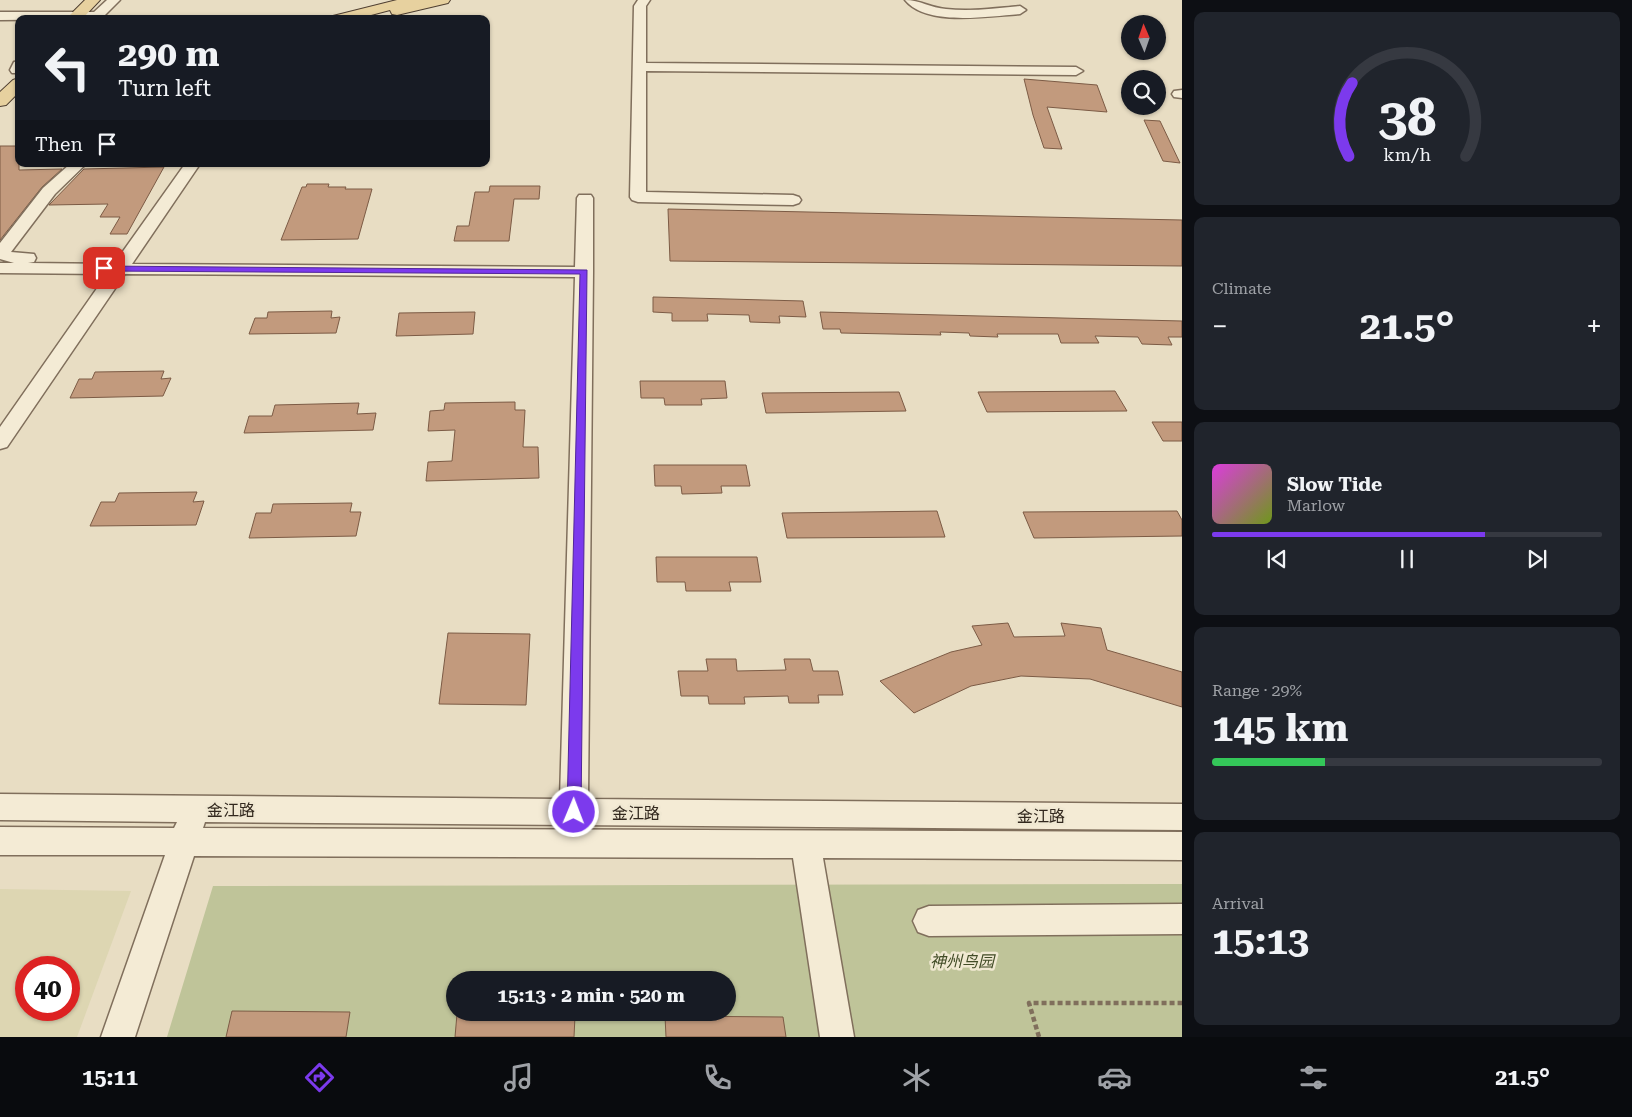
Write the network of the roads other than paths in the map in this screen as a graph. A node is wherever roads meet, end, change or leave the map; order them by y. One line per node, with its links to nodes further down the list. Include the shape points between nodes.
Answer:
1 (84, 0): 10 (street)
2 (93, 0): 11 (main road)
3 (105, 0): 12 (main road)
4 (114, 0): 13 (street)
5 (414, 0): 14 (main road)
6 (443, 0): 15 (main road)
7 (644, 0): 18 (street, via 640,6)
8 (912, 0): 9 (street, via 937,12)
9 (1020, 10)
10 (80, 15)
11 (82, 15)
12 (83, 15)
13 (84, 15)
14 (354, 15)
15 (383, 15)
16 (0, 16): 17 (street)
17 (15, 16)
18 (639, 67): 19 (street); 25 (street, via 638,197)
19 (1076, 71)
20 (15, 78): 21 (main road)
21 (6, 97)
22 (75, 167): 26 (street, via 49,191 0,254 14,258)
23 (190, 167): 26 (street)
24 (586, 198): 28 (street)
25 (793, 200)
26 (125, 262): 27 (street); 28 (street); 29 (street)
27 (0, 268)
28 (584, 272): 32 (street)
29 (0, 442)
30 (0, 807): 31 (street, 金江路)
31 (195, 810): 32 (street, 金江路); 35 (street)
32 (574, 812): 33 (street, 金江路)
33 (1179, 823)
34 (0, 841): 35 (street, 金江路)
35 (185, 843): 36 (street, 金江路); 40 (street)
36 (806, 845): 37 (street, 金江路); 41 (street)
37 (1182, 846)
38 (1182, 919): 39 (street)
39 (929, 921)
40 (118, 1037)
41 (837, 1037)

